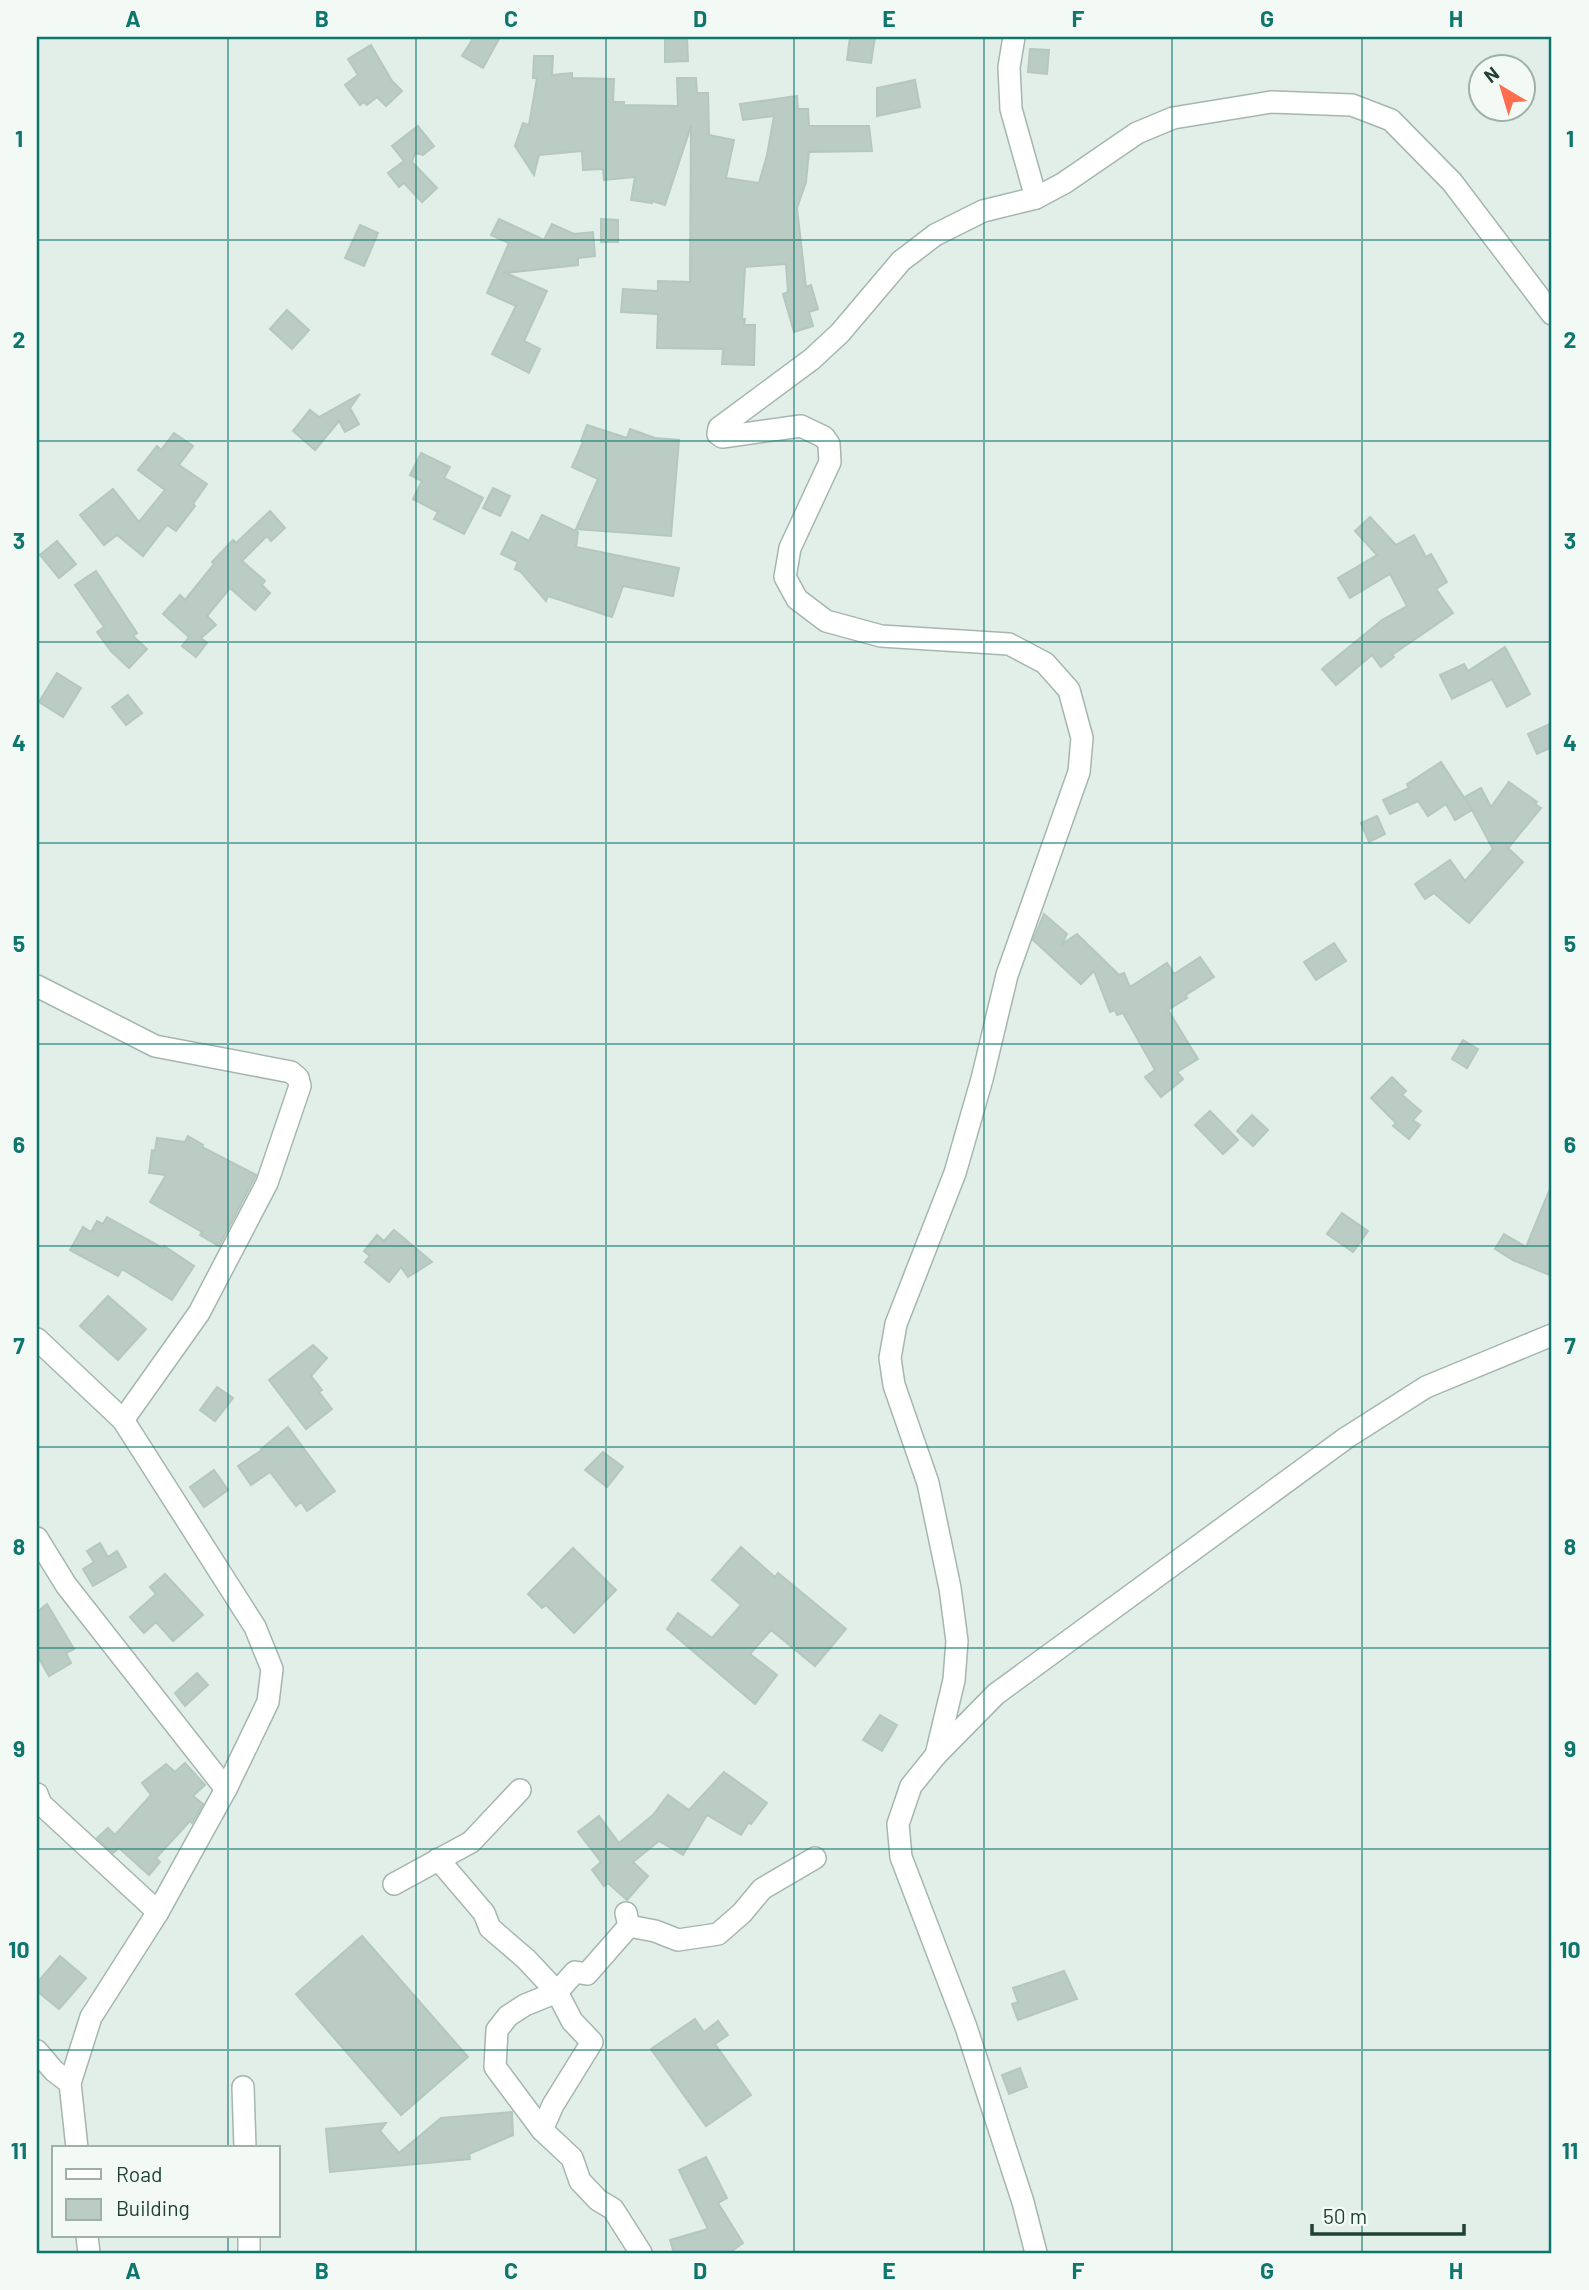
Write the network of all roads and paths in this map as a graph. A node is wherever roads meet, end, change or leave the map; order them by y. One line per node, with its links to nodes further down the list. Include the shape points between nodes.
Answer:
1 (1014, 37): 2 (street, via 1009,67 1011,109)
2 (1036, 198): 3 (street, via 1138,133 1172,118 1271,102 1352,105 1391,120 1452,182); 9 (street, via 983,211 935,235 901,261 812,359 719,428 718,434 801,426 829,444 830,462 790,548 785,577 797,599 826,621 881,636 1009,644 1045,663 1069,690 1082,738 1079,772 1007,975 956,1173 896,1324 890,1357 894,1385 928,1483 957,1641 954,1680)
3 (1552, 314)
4 (37, 986): 7 (street, via 155,1046 291,1072 300,1086 267,1183 198,1312)
5 (1552, 1335): 9 (street, via 1426,1387 1346,1438 996,1694)
6 (37, 1339): 7 (street)
7 (123, 1420): 10 (street, via 255,1627 272,1669 268,1702)
8 (37, 1538): 10 (street, via 66,1585)
9 (936, 1755): 25 (street, via 911,1786 898,1824 901,1857 966,2027)
10 (226, 1789): 16 (street)
11 (520, 1790): 14 (street, via 471,1842)
12 (37, 1794): 16 (street, via 41,1804)
13 (815, 1858): 17 (street, via 762,1889 719,1934 678,1940 628,1919 587,1974 575,1972)
14 (438, 1859): 15 (street); 17 (street, via 484,1913 490,1928)
15 (394, 1884)
16 (158, 1912): 19 (street, via 91,2017)
17 (557, 1992): 21 (street, via 572,2021 592,2042); 21 (street, via 525,2005 497,2030 495,2067)
18 (37, 2051): 19 (street)
19 (69, 2083): 22 (street)
20 (243, 2087): 23 (street)
21 (542, 2130): 24 (street, via 572,2158 580,2181 613,2209)
22 (77, 2146)
23 (245, 2146)
24 (641, 2253)
25 (1036, 2253)

